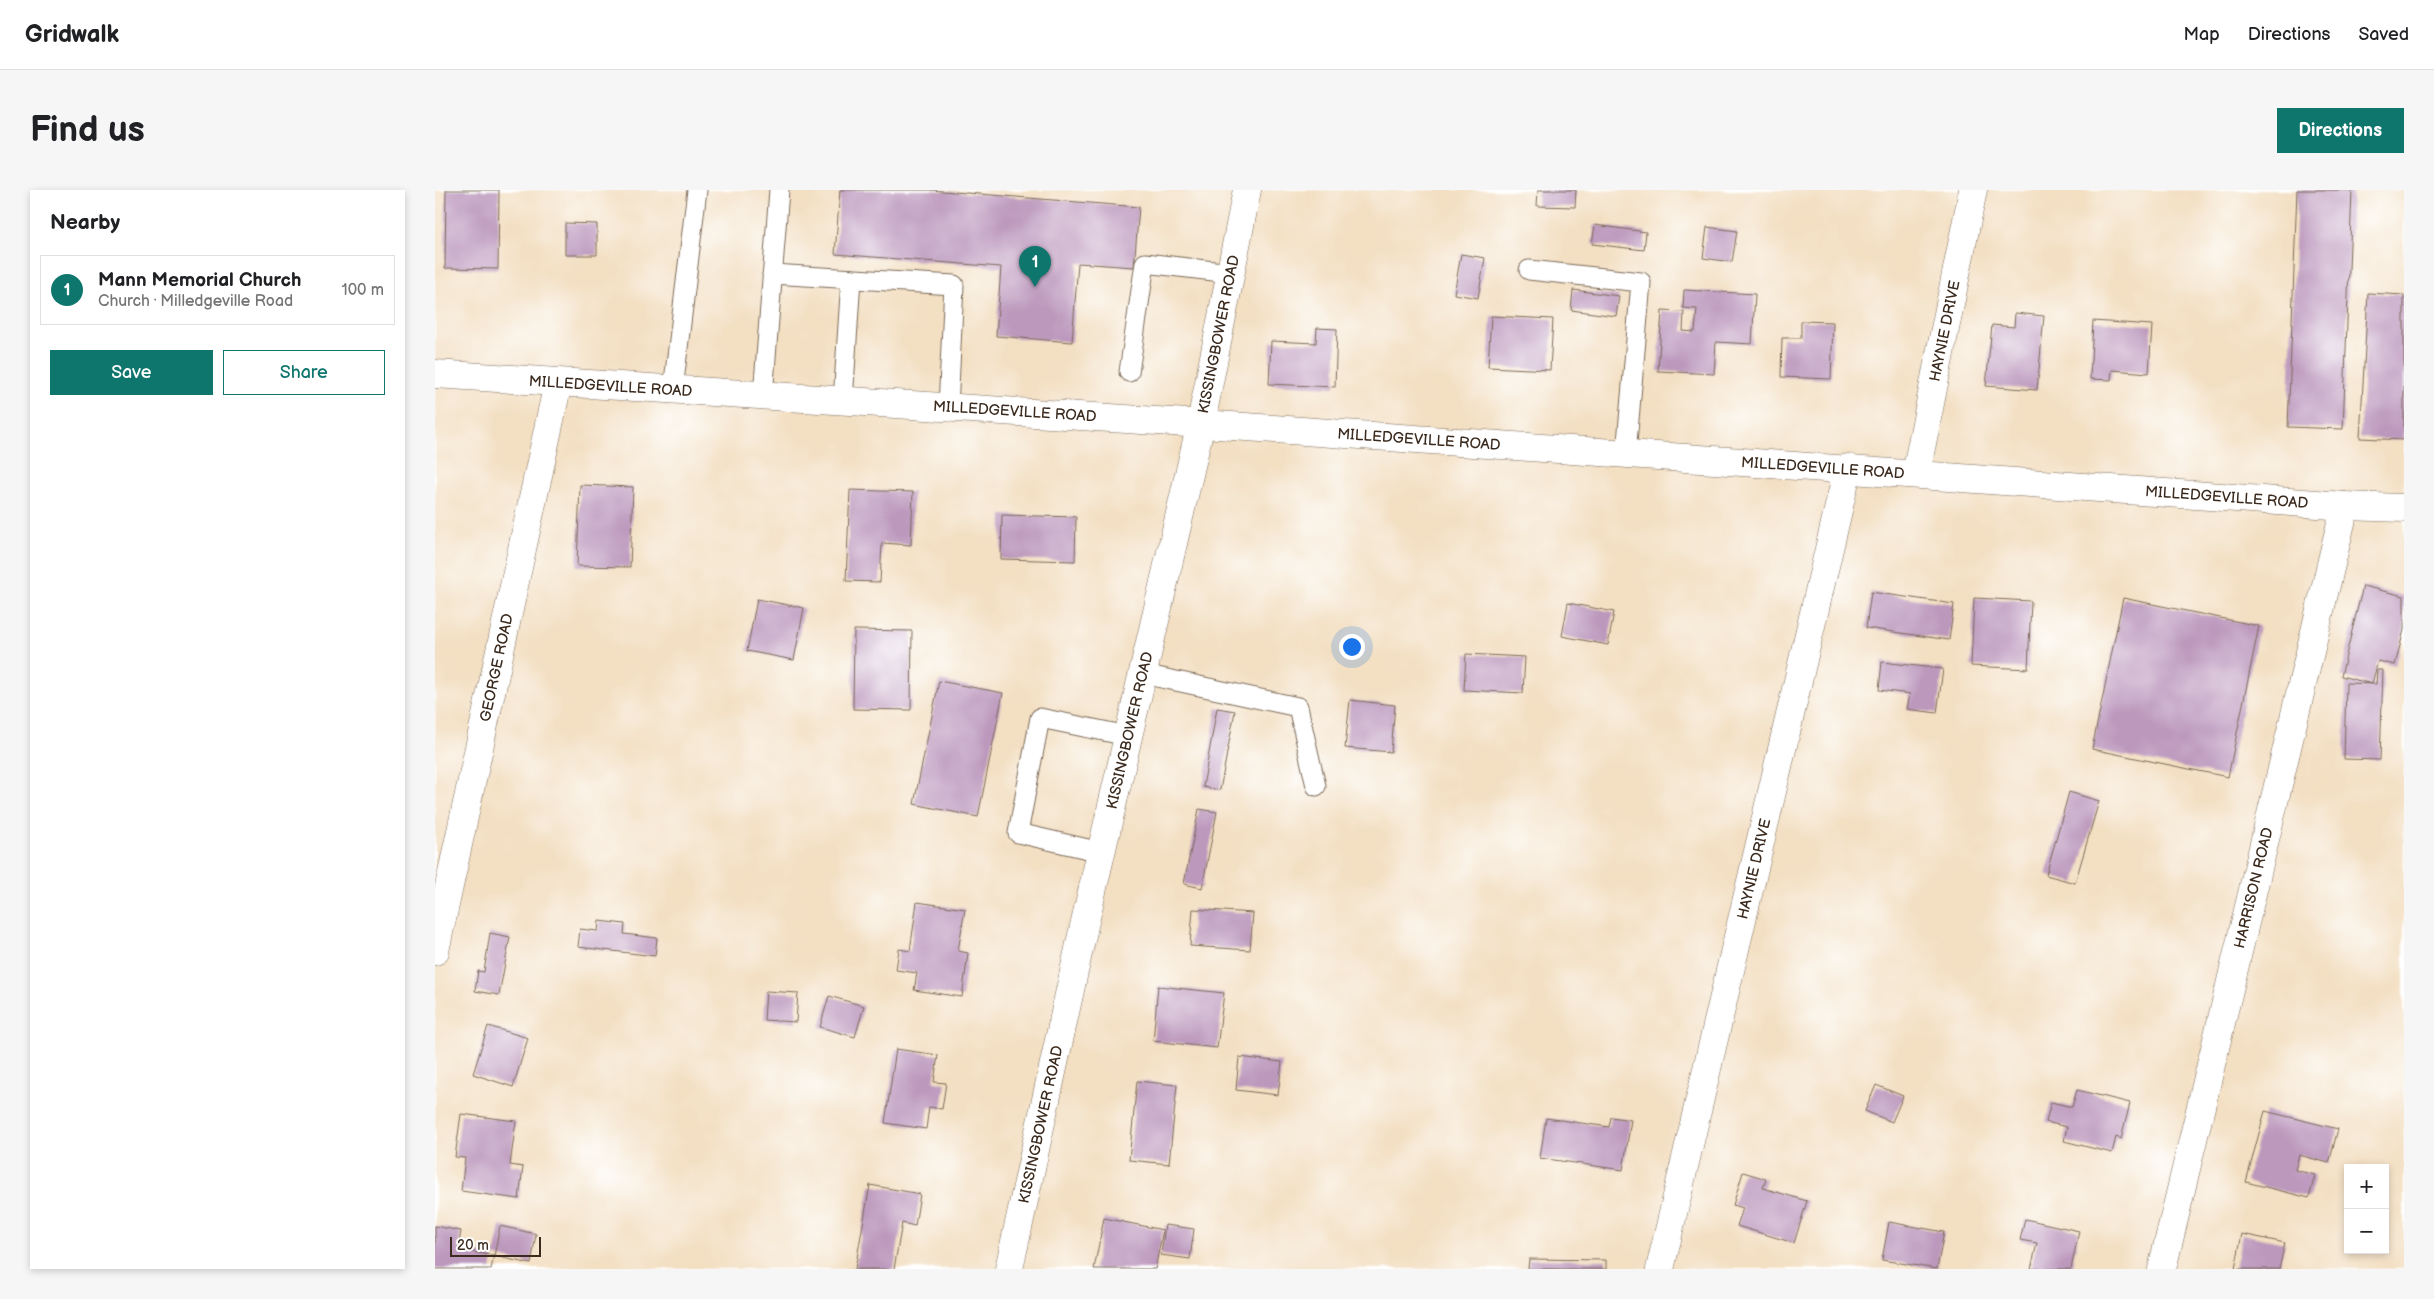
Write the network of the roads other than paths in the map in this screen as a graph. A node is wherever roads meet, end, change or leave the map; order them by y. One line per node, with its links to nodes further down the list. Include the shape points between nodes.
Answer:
1 (697, 190): 12 (lane)
2 (779, 190): 7 (lane)
3 (1247, 190): 6 (street, KISSINGBOWER ROAD)
4 (1973, 190): 19 (street, HAYNIE DRIVE)
5 (1529, 270): 17 (lane, via 1641,282)
6 (1231, 272): 9 (lane, via 1145,263); 16 (street, KISSINGBOWER ROAD)
7 (773, 274): 8 (lane); 13 (lane)
8 (851, 279): 14 (lane); 15 (lane, via 954,285)
9 (1129, 372)
10 (435, 374): 11 (street, MILLEDGEVILLE ROAD)
11 (558, 383): 12 (street, MILLEDGEVILLE ROAD); 26 (street, GEORGE ROAD)
12 (673, 390): 13 (street, MILLEDGEVILLE ROAD)
13 (763, 396): 14 (street, MILLEDGEVILLE ROAD)
14 (843, 401): 15 (street, MILLEDGEVILLE ROAD)
15 (949, 408): 16 (street, MILLEDGEVILLE ROAD)
16 (1201, 424): 17 (street, MILLEDGEVILLE ROAD); 22 (street, KISSINGBOWER ROAD)
17 (1626, 454): 18 (street, MILLEDGEVILLE ROAD)
18 (1848, 468): 19 (street, MILLEDGEVILLE ROAD); 28 (street, HAYNIE DRIVE)
19 (1917, 473): 20 (street, MILLEDGEVILLE ROAD)
20 (2345, 506): 21 (street, MILLEDGEVILLE ROAD); 29 (street, HARRISON ROAD)
21 (2404, 508)
22 (1143, 674): 23 (street, KISSINGBOWER ROAD); 24 (lane, via 1298,707)
23 (1128, 736): 25 (street, KISSINGBOWER ROAD); 25 (lane, via 1040,718 1018,833)
24 (1316, 786)
25 (1101, 852): 27 (street, KISSINGBOWER ROAD)
26 (435, 951)
27 (1009, 1269)
28 (1660, 1269)
29 (2162, 1269)

